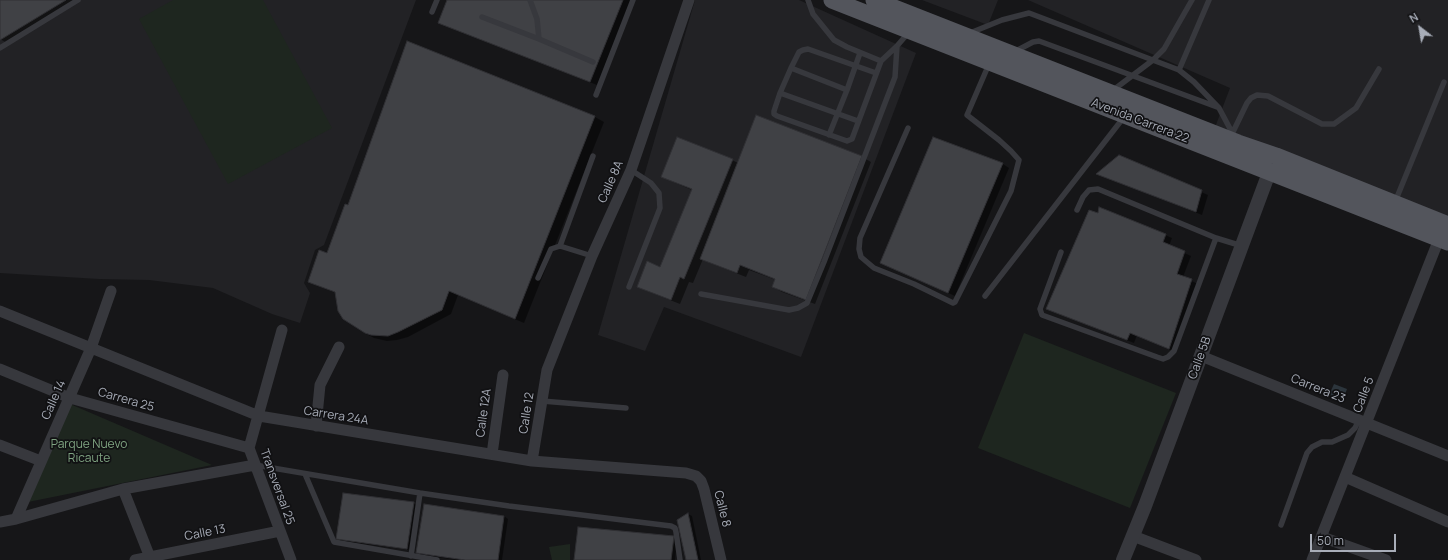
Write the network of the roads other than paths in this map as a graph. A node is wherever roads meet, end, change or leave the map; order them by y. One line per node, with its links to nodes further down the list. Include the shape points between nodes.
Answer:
1 (78, 0): 17 (lane)
2 (437, 0): 11 (lane)
3 (530, 0): 15 (lane, via 537,19)
4 (633, 0): 34 (lane)
5 (689, 0): 44 (street, Calle 8A)
6 (808, 0): 18 (lane, via 813,14 834,40)
7 (832, 0): 13 (main road, Avenida Carrera 22)
8 (874, 0): 14 (main road, Avenida Carrera 22)
9 (1192, 0): 20 (lane, via 1164,49)
10 (1209, 0): 27 (lane)
11 (432, 12)
12 (482, 17): 15 (lane)
13 (910, 31): 16 (lane); 23 (main road, Avenida Carrera 22)
14 (964, 36): 19 (main road, Avenida Carrera 22); 20 (lane, via 1002,20 1028,13)
15 (539, 39): 22 (lane)
16 (897, 46): 21 (lane); 56 (lane, via 895,77 807,303 789,310)
17 (0, 48)
18 (860, 53): 21 (lane); 24 (lane)
19 (1010, 54): 29 (lane, via 1039,41); 33 (main road, Avenida Carrera 22)
20 (1153, 60): 27 (lane); 29 (lane)
21 (881, 61): 28 (lane)
22 (593, 62)
23 (990, 62): 37 (main road, Avenida Carrera 22); 39 (lane, via 967,115 1000,140 1019,160 1011,191 953,303 874,268 861,257 860,238)
24 (856, 66): 25 (lane, via 808,49 799,52); 28 (lane); 31 (lane)
25 (791, 68): 31 (lane); 32 (lane)
26 (1379, 69): 41 (lane, via 1356,108 1334,124 1322,124 1268,96 1257,95 1247,103)
27 (1179, 70): 35 (lane)
28 (876, 74): 38 (lane)
29 (1133, 76): 33 (lane); 35 (lane)
30 (1444, 82): 45 (lane)
31 (847, 90): 36 (lane)
32 (780, 93): 36 (lane); 40 (lane, via 774,111 777,116)
33 (1110, 93): 41 (main road, Avenida Carrera 22)
34 (596, 95)
35 (1219, 108): 41 (lane)
36 (838, 114): 38 (lane); 40 (lane)
37 (1125, 115): 43 (main road, Avenida Carrera 22); 57 (lane)
38 (858, 121): 40 (lane, via 852,140)
39 (908, 128)
40 (829, 135)
41 (1235, 138): 43 (main road, Avenida Carrera 22)
42 (593, 156): 49 (lane)
43 (1273, 164): 45 (main road, Avenida Carrera 22); 47 (main road, Avenida Carrera 22); 50 (street, Calle 5B)
44 (631, 170): 52 (street, Calle 8A); 54 (lane, via 651,183 659,193 660,208)
45 (1394, 204): 47 (main road, Avenida Carrera 22)
46 (1077, 210): 48 (lane, via 1089,190 1098,189)
47 (1445, 235): 70 (street, Calle 5)
48 (1216, 238): 50 (lane); 51 (lane, via 1174,351 1163,359 1042,315 1040,309)
49 (560, 246): 52 (lane); 53 (lane, via 551,250)
50 (1242, 246): 62 (street, Calle 5B)
51 (1061, 252)
52 (592, 256): 64 (street, Calle 8A)
53 (538, 278)
54 (628, 287)
55 (111, 291): 61 (street, Calle 14)
56 (701, 294)
57 (985, 296)
58 (0, 311): 61 (street, Carrera 24A)
59 (282, 330): 69 (street, Transversal 25)
60 (339, 347): 71 (street, via 320,385)
61 (91, 348): 66 (street, Calle 14); 69 (street, Carrera 24A)
62 (1201, 356): 70 (street, Carrera 23); 89 (street, Calle 5B)
63 (0, 369): 66 (street, Carrera 25)
64 (547, 370): 67 (street, Calle 12)
65 (503, 375): 74 (street, Calle 12A)
66 (70, 398): 73 (street, Carrera 25); 76 (street, Calle 14)
67 (542, 401): 68 (lane); 77 (street, Calle 12)
68 (626, 408)
69 (258, 416): 71 (street, Carrera 24A); 73 (street, Transversal 25)
70 (1363, 421): 75 (street, Carrera 23); 81 (street, Calle 5); 87 (lane, via 1348,435 1332,442 1322,442 1307,453)
71 (316, 426): 74 (street, Carrera 24A)
72 (0, 445): 76 (street)
73 (249, 448): 78 (street, Transversal 25)
74 (492, 454): 77 (street, Carrera 24A)
75 (1448, 456)
76 (41, 461): 84 (street, Calle 14)
77 (532, 461): 79 (street, Carrera 24A)
78 (254, 465): 80 (lane); 82 (street); 88 (street, Transversal 25)
79 (686, 473): 97 (street, Calle 8, via 696,476 701,481)
80 (305, 474): 83 (lane); 91 (lane, via 334,542)
81 (1345, 477): 86 (street); 90 (street, Calle 5)
82 (123, 489): 84 (street); 92 (street)
83 (420, 493): 91 (lane); 96 (lane, via 671,526 675,528)
84 (16, 519): 85 (street)
85 (0, 522)
86 (1448, 522)
87 (1281, 525)
88 (280, 531): 92 (street, Calle 13); 94 (street, Transversal 25)
89 (1133, 536): 98 (street, Calle 5B); 99 (street)
90 (1322, 537): 100 (street, Calle 5); 101 (street)
91 (411, 556): 95 (lane)
92 (150, 558): 93 (street, Calle 13)
93 (135, 560)
94 (291, 560)
95 (437, 560)
96 (680, 560)
97 (721, 560)
98 (1123, 560)
99 (1196, 560)
100 (1312, 560)
101 (1386, 560)

